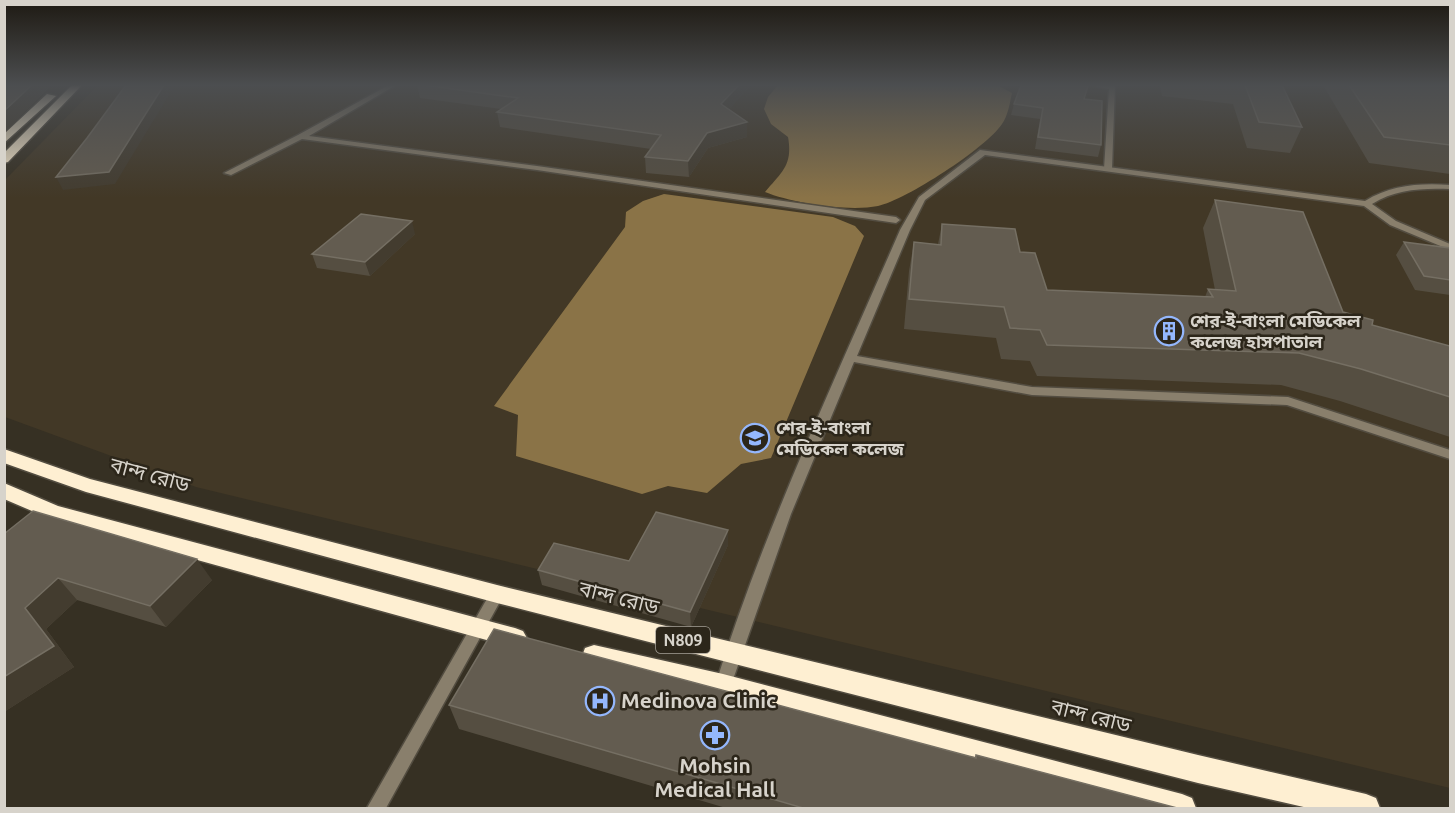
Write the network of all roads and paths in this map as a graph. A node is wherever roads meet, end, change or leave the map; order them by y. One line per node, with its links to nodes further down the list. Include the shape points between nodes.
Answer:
1 (22, 123): 6 (highway)
2 (40, 123): 7 (highway)
3 (326, 123): 5 (street)
4 (1110, 123): 8 (street)
5 (301, 137): 9 (street); 12 (street)
6 (4, 140)
7 (4, 160)
8 (1108, 169): 11 (street); 14 (street, via 983,152 922,199 901,237)
9 (228, 173)
10 (1450, 187): 11 (street, via 1399,188)
11 (1366, 204): 13 (street, via 1393,223)
12 (896, 220)
13 (1450, 247)
14 (849, 358): 15 (street, via 1032,391 1288,401); 22 (street, via 784,514)
15 (1450, 455)
16 (4, 456): 18 (highway, বান্দ রোড / N809, via 86,484)
17 (4, 490): 19 (highway, via 53,512)
18 (496, 594): 19 (street); 22 (highway, বান্দ রোড / N809)
19 (476, 629): 20 (highway); 24 (street)
20 (532, 642)
21 (566, 650): 23 (highway, N809)
22 (733, 653): 23 (street); 26 (highway, বান্দ রোড / N809)
23 (723, 686): 25 (highway, N809)
24 (376, 808)
25 (1182, 808)
26 (1366, 808)

